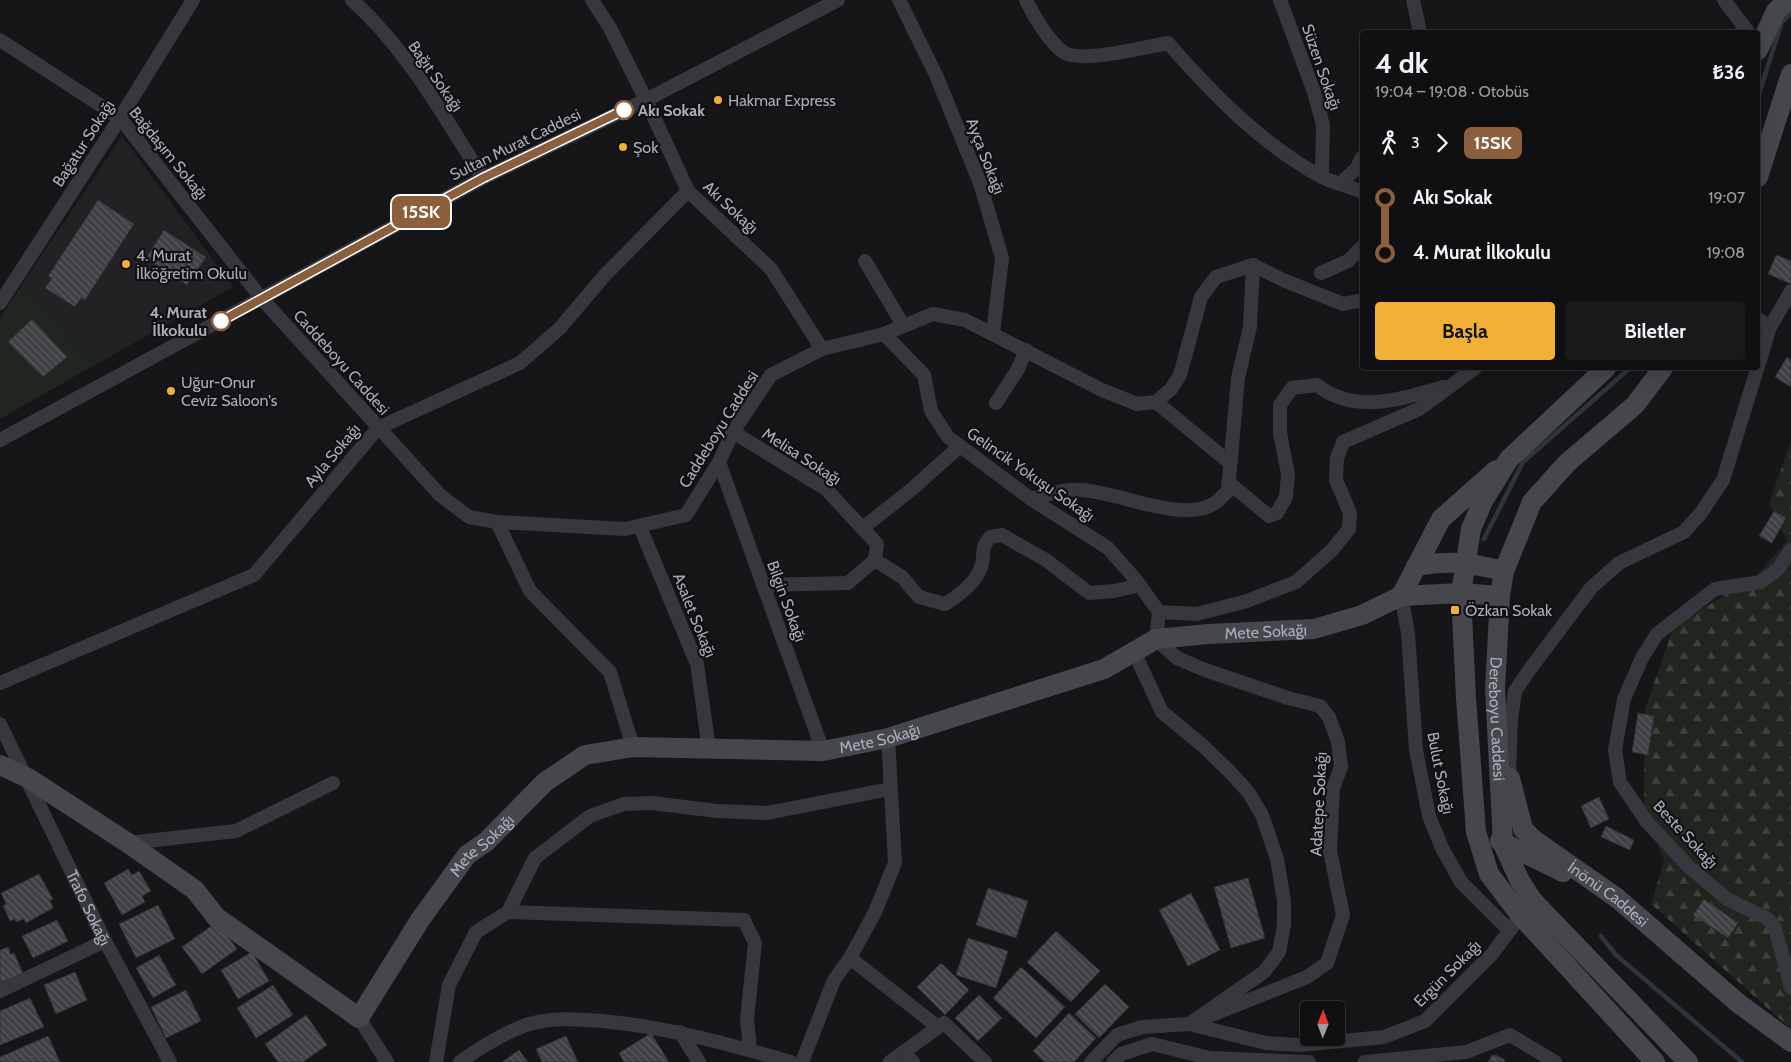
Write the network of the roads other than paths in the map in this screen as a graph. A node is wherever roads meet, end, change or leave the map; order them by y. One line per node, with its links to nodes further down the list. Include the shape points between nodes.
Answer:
1 (193, 0): 17 (street, Bağatur Sokağı)
2 (352, 0): 21 (street, Bağıt Sokağı, via 371,17 427,89)
3 (592, 0): 16 (street, Akı Sokağı, via 610,28)
4 (838, 0): 16 (street, Sultan Murat Caddesi)
5 (899, 0): 36 (street, Ayça Sokağı, via 936,75 980,183 1002,258)
6 (1026, 0): 20 (street, via 1036,21 1064,53 1079,58 1168,43 1245,123 1286,155)
7 (1280, 0): 20 (street, Süzen Sokağı, via 1323,125)
8 (1414, 0): 11 (street)
9 (1724, 0): 12 (street)
10 (1788, 0): 13 (main road, via 1776,11)
11 (1420, 30)
12 (1746, 30)
13 (1760, 37)
14 (0, 40): 17 (street, Bağdaşım Sokağı)
15 (1789, 85): 19 (main road)
16 (646, 100): 21 (street, Sultan Murat Caddesi); 23 (street, Akı Sokağı)
17 (120, 118): 30 (street, Bağdaşım Sokağı); 32 (street, Bağatur Sokağı)
18 (1360, 161): 22 (street)
19 (1760, 171)
20 (1322, 177): 22 (street)
21 (483, 178): 30 (street, Sultan Murat Caddesi)
22 (1341, 183): 24 (street)
23 (688, 191): 38 (street, Akı Sokağı, via 771,269); 48 (street, Ayla Sokağı, via 604,276 560,328 520,363)
24 (1360, 191)
25 (1360, 249): 28 (street, via 1348,261)
26 (865, 261): 34 (street)
27 (1253, 265): 31 (street, via 1343,304); 46 (street, via 1216,277 1201,297 1180,375 1171,389); 54 (street, via 1250,328 1238,378)
28 (1321, 273)
29 (1791, 292): 35 (street)
30 (262, 299): 48 (street, Caddeboyu Caddesi); 50 (street, Sultan Murat Caddesi)
31 (1360, 300)
32 (0, 303)
33 (1760, 320): 35 (street)
34 (903, 324): 36 (street, Caddeboyu Caddesi, via 933,314 966,320); 37 (street, Caddeboyu Caddesi)
35 (1770, 327): 40 (street)
36 (993, 333): 39 (street, Caddeboyu Caddesi)
37 (884, 334): 38 (street, Caddeboyu Caddesi); 51 (street, Gelincik Yokuşu Sokağı, via 924,376 931,411 948,437)
38 (822, 349): 49 (street, Caddeboyu Caddesi, via 770,375)
39 (1026, 350): 46 (street, Caddeboyu Caddesi, via 1102,390 1137,404); 47 (street)
40 (1760, 360)
41 (1472, 370): 45 (street)
42 (1604, 370): 52 (main road, Dereboyu Caddesi)
43 (1662, 370): 64 (main road, Dereboyu Caddesi, via 1636,405 1566,463 1532,502)
44 (1757, 370): 81 (street, via 1723,480 1701,513 1684,532 1619,562 1591,588 1516,691 1511,719)
45 (1453, 385): 55 (street, via 1403,399 1361,404 1330,395 1317,386 1292,388 1280,405 1280,433 1288,474 1286,497 1277,513 1269,516); 70 (street, via 1419,409 1343,442 1337,458 1336,480 1350,513 1349,529 1332,550 1296,582 1197,614)
46 (1156, 402): 54 (street)
47 (996, 403)
48 (378, 428): 57 (street, Caddeboyu Caddesi, via 448,500 469,516); 73 (street, Ayla Sokağı, via 254,575)
49 (733, 432): 53 (street, Caddeboyu Caddesi); 59 (street, Melisa Sokağı, via 826,489)
50 (0, 440)
51 (960, 446): 56 (street, Gelincik Yokuşu Sokağı); 59 (street)
52 (1510, 459): 62 (main road, Dereboyu Caddesi, via 1483,501 1471,530); 63 (main road, via 1441,520)
53 (719, 462): 58 (street, Caddeboyu Caddesi, via 686,515); 65 (street, Bilgin Sokağı)
54 (1230, 463): 55 (street)
55 (1228, 482): 56 (street, via 1228,491 1213,505 1190,510 1070,490)
56 (1031, 498): 66 (street, Gelincik Yokuşu Sokağı, via 1108,548)
57 (497, 522): 58 (street, Caddeboyu Caddesi, via 625,529); 77 (street, via 530,591 610,672)
58 (640, 527): 78 (street, Asalet Sokağı, via 697,664)
59 (864, 527): 61 (street, Melisa Sokağı, via 877,544)
60 (1791, 550): 94 (street, Beste Sokağı, via 1778,569 1761,582 1715,589 1657,634 1642,658 1624,699 1615,750 1620,782 1647,822 1690,867 1727,899 1768,919 1775,928)
61 (875, 560): 65 (street, via 848,583); 66 (street, via 902,577 919,597 944,604 962,593 981,568 983,546 990,537 1002,535 1046,560 1089,593)
62 (1465, 562): 63 (main road, via 1443,561); 64 (main road); 67 (main road, Dereboyu Caddesi)
63 (1416, 566): 68 (main road)
64 (1504, 571): 69 (main road, Dereboyu Caddesi)
65 (763, 585): 79 (street, Bilgin Sokağı)
66 (1140, 585): 70 (street, Gelincik Yokuşu Sokağı)
67 (1461, 593): 68 (main road, Mete Sokağı); 69 (main road, Mete Sokağı); 85 (main road, Dereboyu Caddesi)
68 (1401, 596): 71 (main road, Mete Sokağı, via 1362,615 1314,629); 91 (street, Bulut Sokağı, via 1408,633 1416,750 1429,816 1461,882)
69 (1500, 596): 74 (main road, Dereboyu Caddesi)
70 (1159, 612): 71 (street)
71 (1156, 639): 72 (main road, Mete Sokağı); 97 (street, Adatepe Sokağı, via 1177,658 1205,670 1320,706 1329,717 1338,742 1340,767 1333,788 1330,851 1343,915 1327,963 1307,977)
72 (1134, 652): 76 (main road, Mete Sokağı, via 1104,669); 97 (street, via 1162,712 1202,745 1249,793 1262,815 1277,859 1284,901 1284,925 1279,952 1273,961 1264,972)
73 (0, 683)
74 (1496, 705): 81 (main road, İnönü Caddesi); 87 (main road, Dereboyu Caddesi)
75 (0, 724): 82 (street, Trafo Sokağı)
76 (888, 738): 79 (main road, Mete Sokağı); 84 (street)
77 (633, 747): 78 (main road, Mete Sokağı); 96 (main road, Mete Sokağı, via 585,755 545,782 487,841 467,855 420,920)
78 (708, 749): 79 (main road, Mete Sokağı)
79 (823, 751)
80 (0, 765): 82 (main road)
81 (1509, 775): 89 (main road, İnönü Caddesi, via 1523,829)
82 (28, 778): 86 (main road); 92 (street, Trafo Sokağı)
83 (333, 783): 86 (street, via 236,831)
84 (890, 789): 90 (street, via 767,813 717,811 652,802 624,804 590,816 535,858); 93 (street, via 895,863 875,912)
85 (1475, 819): 87 (main road); 91 (main road, Dereboyu Caddesi, via 1489,874)
86 (128, 843): 96 (main road, via 195,890 216,917)
87 (1503, 844): 88 (main road); 91 (main road, Dereboyu Caddesi)
88 (1559, 870): 89 (main road); 91 (main road, via 1538,873 1532,881)
89 (1617, 898): 100 (main road, İnönü Caddesi, via 1738,1003)
90 (508, 912): 101 (street, via 744,920 755,943 747,1019); 106 (street, via 476,932 449,985)
91 (1521, 915): 97 (street, Ergün Sokağı, via 1492,954 1425,1021 1384,1037 1291,1045 1266,1043); 119 (main road, Dereboyu Caddesi); 120 (main road, Dereboyu Caddesi)
92 (106, 941): 95 (street); 104 (street, Trafo Sokağı)
93 (850, 958): 98 (street); 110 (street, via 834,980)
94 (1791, 988)
95 (0, 992)
96 (359, 1018): 105 (street)
97 (1189, 1024): 113 (street, via 1142,1027 1117,1035)
98 (941, 1025): 102 (street); 112 (street)
99 (680, 1032): 101 (street); 107 (street, via 567,1018 528,1024 488,1042); 108 (street)
100 (1791, 1042)
101 (750, 1050): 109 (street)
102 (909, 1058): 111 (street)
103 (1216, 1060): 114 (street, via 1152,1044 1121,1054); 115 (street); 116 (street)
104 (170, 1062)
105 (387, 1062)
106 (436, 1062)
107 (460, 1062)
108 (699, 1062)
109 (791, 1062)
110 (802, 1062)
111 (890, 1062)
112 (985, 1062)
113 (1091, 1062)
114 (1113, 1062)
115 (1232, 1062)
116 (1309, 1062)
117 (1365, 1062): 118 (street, via 1466,1052 1510,1036)
118 (1555, 1062)
119 (1655, 1062)
120 (1688, 1062)

